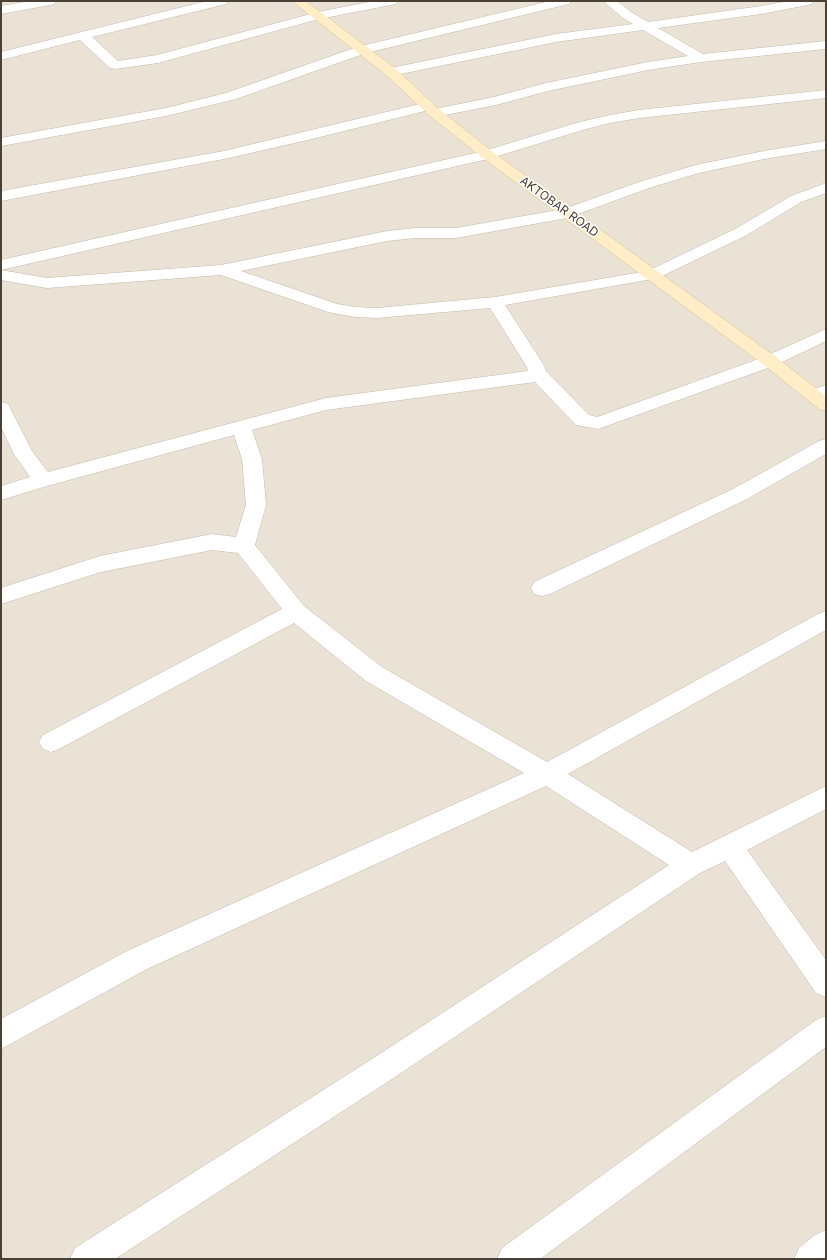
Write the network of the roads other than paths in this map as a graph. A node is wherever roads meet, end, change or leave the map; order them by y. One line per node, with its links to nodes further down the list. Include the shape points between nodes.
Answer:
1 (50, 1): 8 (street)
2 (222, 1): 11 (street)
3 (298, 1): 9 (street, AKTOBAR ROAD)
4 (392, 1): 9 (street)
5 (564, 1): 13 (street)
6 (609, 1): 10 (street)
7 (808, 1): 10 (street)
8 (1, 10)
9 (318, 16): 11 (street, via 158,59 115,65); 13 (street, AKTOBAR ROAD)
10 (645, 26): 15 (street); 16 (street, via 556,38)
11 (84, 36): 14 (street)
12 (826, 45): 15 (street)
13 (362, 50): 16 (street, AKTOBAR ROAD); 19 (street, via 231,96 166,112)
14 (1, 56)
15 (701, 58): 18 (street, via 546,87 496,101)
16 (391, 72): 18 (street, AKTOBAR ROAD)
17 (826, 94): 21 (street, via 632,115 581,126)
18 (432, 110): 21 (street, AKTOBAR ROAD); 23 (street, via 224,155)
19 (1, 142)
20 (826, 145): 24 (street, via 696,169)
21 (488, 155): 24 (street, AKTOBAR ROAD); 25 (street)
22 (826, 188): 28 (street, via 796,199 741,232)
23 (1, 196)
24 (566, 213): 26 (street, via 456,233 387,236); 28 (street, AKTOBAR ROAD)
25 (1, 265)
26 (221, 270): 27 (street, via 47,283); 29 (street, via 334,308 355,312 377,313)
27 (1, 275)
28 (652, 275): 29 (street); 31 (street, AKTOBAR ROAD)
29 (495, 302): 32 (street, via 536,367)
30 (826, 334): 31 (street)
31 (770, 361): 32 (street, via 598,423 583,420); 33 (street, AKTOBAR ROAD)
32 (536, 373): 35 (street, via 531,377 326,404)
33 (822, 397)
34 (1, 408): 37 (street, via 24,454)
35 (242, 427): 37 (street); 39 (street, via 252,459 256,505)
36 (826, 446): 40 (street, via 740,494)
37 (43, 480): 38 (street)
38 (1, 493)
39 (244, 546): 41 (street, via 212,542 100,564); 42 (street)
40 (542, 588)
41 (1, 596)
42 (296, 612): 44 (street); 45 (street, via 374,674)
43 (826, 620): 45 (street)
44 (51, 742)
45 (547, 774): 48 (street); 51 (street, via 137,960)
46 (826, 797): 47 (street)
47 (729, 846): 48 (street); 49 (street)
48 (691, 865): 53 (street, via 382,1069)
49 (826, 983)
50 (826, 1030): 54 (street)
51 (1, 1034)
52 (826, 1246): 55 (street)
53 (86, 1259)
54 (512, 1259)
55 (810, 1259)

